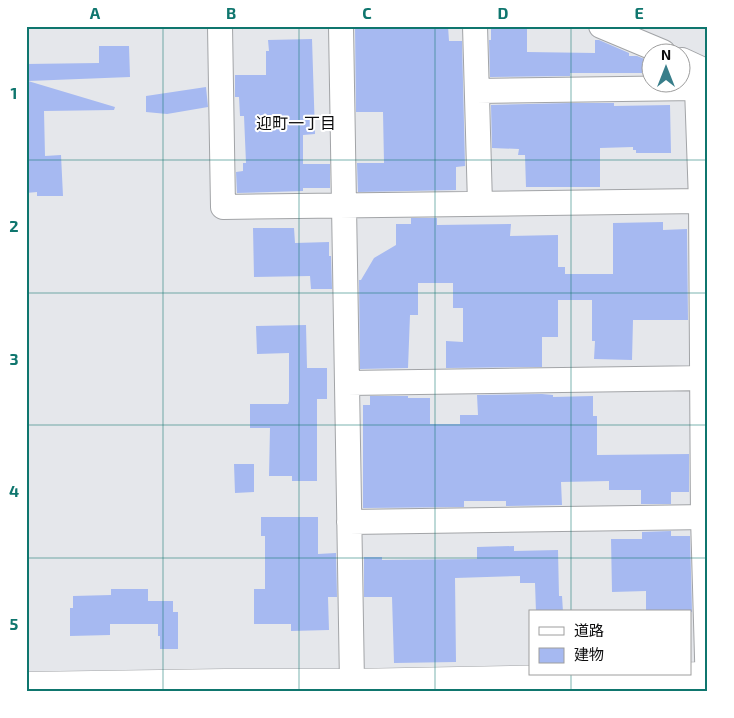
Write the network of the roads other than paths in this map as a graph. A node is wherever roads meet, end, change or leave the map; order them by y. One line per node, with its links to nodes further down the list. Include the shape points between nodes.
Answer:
1 (220, 26): 10 (street, via 222,207)
2 (341, 26): 10 (street)
3 (475, 26): 7 (street)
4 (602, 26): 5 (street)
5 (642, 43)
6 (697, 72): 7 (street); 8 (street)
7 (477, 91): 9 (street)
8 (701, 201): 9 (street); 11 (street)
9 (480, 204): 10 (street)
10 (344, 206): 13 (street)
11 (705, 238): 12 (street)
12 (705, 378): 13 (street); 14 (street)
13 (347, 383): 15 (street)
14 (705, 517): 15 (street); 16 (street)
15 (349, 522): 17 (street)
16 (708, 676): 17 (street); 20 (street)
17 (352, 683): 19 (street)
18 (26, 686): 19 (street)
19 (225, 687)
20 (708, 692)

